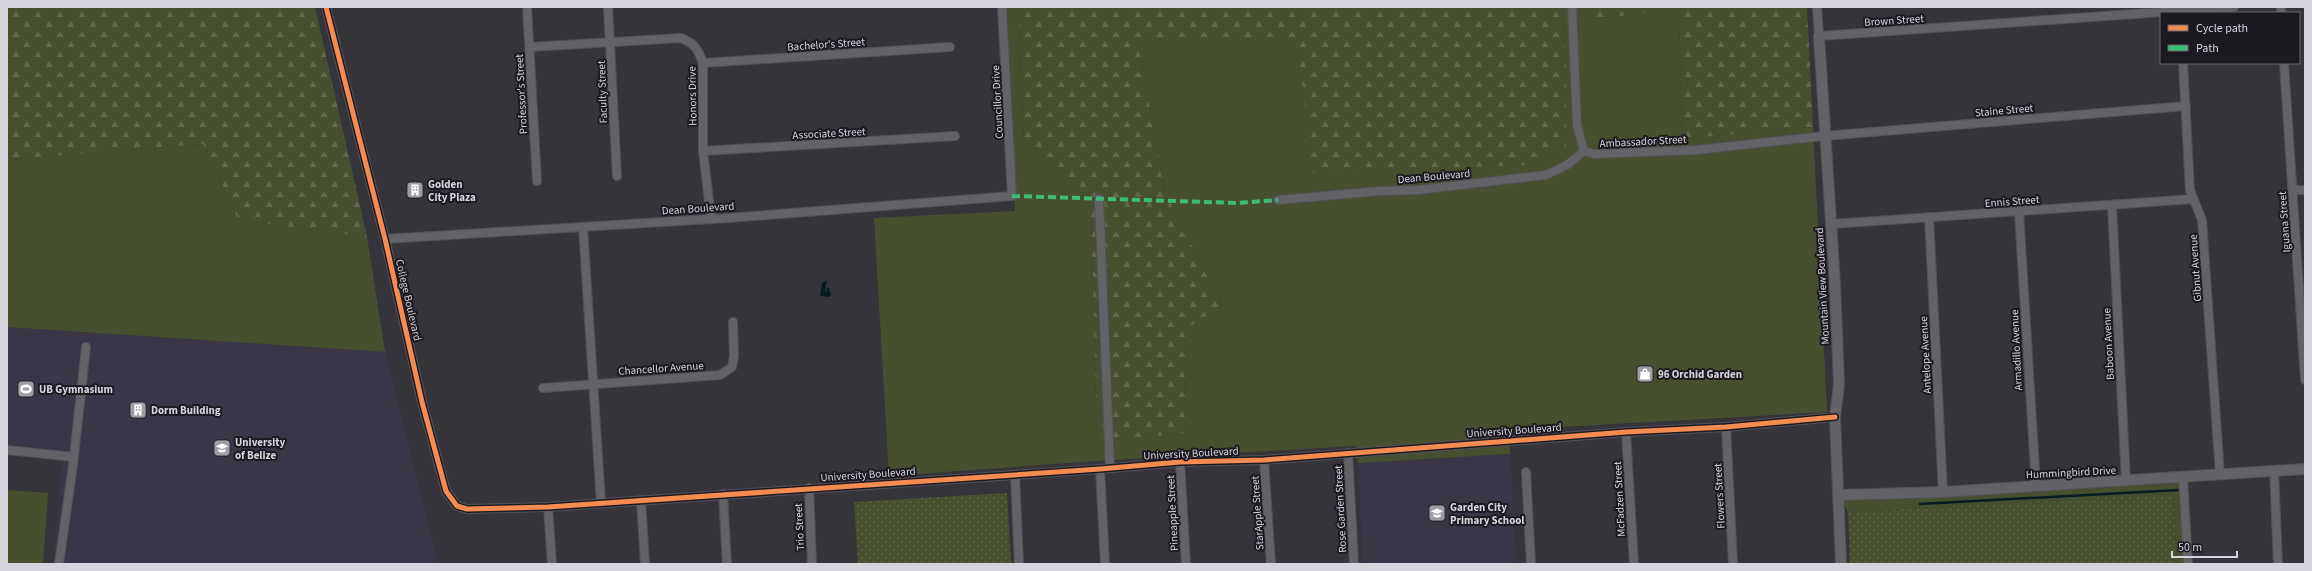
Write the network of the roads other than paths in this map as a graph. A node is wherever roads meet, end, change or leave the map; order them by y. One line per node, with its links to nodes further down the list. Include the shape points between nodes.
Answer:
1 (326, 7): 35 (street, College Boulevard)
2 (527, 7): 11 (street, Professor's Street)
3 (608, 7): 10 (street, Faculty Street)
4 (1002, 7): 25 (street, Councillor Drive)
5 (1572, 7): 20 (street, Ambassador Street, via 1577,125)
6 (1817, 7): 9 (street, Mountain View Boulevard)
7 (2234, 7): 8 (street, Brown Street)
8 (2180, 10): 9 (street, Brown Street)
9 (1819, 36): 18 (street, Mountain View Boulevard)
10 (611, 42): 11 (street, Honors Drive); 13 (street, Honors Drive, via 681,38 692,43); 21 (street, Faculty Street)
11 (530, 47): 22 (street, Professor's Street)
12 (950, 47): 13 (street, Bachelor's Street)
13 (703, 63): 19 (street, Honors Drive)
14 (2183, 64): 16 (street, Gibnut Avenue)
15 (2284, 64): 23 (street, Iguana Street)
16 (2186, 106): 18 (street, Staine Street); 27 (street, Gibnut Avenue, via 2190,190)
17 (955, 136): 19 (street, Associate Street)
18 (1824, 136): 20 (street, Ambassador Street, via 1696,150 1594,154); 33 (street, Mountain View Boulevard)
19 (703, 151): 31 (street, Honors Drive)
20 (1584, 151): 28 (street, Dean Boulevard, via 1567,165 1546,175 1418,190)
21 (617, 176)
22 (537, 181)
23 (2293, 190): 24 (street); 38 (street, Iguana Street)
24 (2305, 190)
25 (1012, 196): 31 (street, Dean Boulevard)
26 (1099, 199): 49 (street)
27 (2193, 199): 29 (street, Ennis Street); 55 (street, Gibnut Avenue, via 2202,220)
28 (1278, 200)
29 (2112, 206): 30 (street, Ennis Street); 57 (street, Baboon Avenue)
30 (2019, 212): 32 (street, Ennis Street); 58 (street, Armadillo Avenue)
31 (711, 218): 34 (street, Dean Boulevard)
32 (1929, 218): 33 (street, Ennis Street); 60 (street, Antelope Avenue)
33 (1832, 224): 41 (street, Mountain View Boulevard, via 1839,384)
34 (583, 227): 35 (street, Dean Boulevard); 39 (street)
35 (385, 239): 65 (street, College Boulevard, via 422,402 446,491 451,500 457,506 467,509)
36 (733, 322): 39 (street, Chancellor Avenue, via 732,367 720,375)
37 (86, 347): 46 (street)
38 (2305, 380)
39 (592, 384): 40 (street, Chancellor Avenue); 64 (street)
40 (543, 388)
41 (1835, 417): 42 (street, University Boulevard); 62 (street, Mountain View Boulevard)
42 (1726, 427): 43 (street, University Boulevard); 78 (street, Flowers Street)
43 (1626, 432): 45 (street, University Boulevard); 77 (street, McFadzen Street)
44 (7, 450): 46 (street)
45 (1348, 452): 47 (street, University Boulevard); 75 (street, Rose Garden Street)
46 (74, 457): 66 (street)
47 (1264, 460): 48 (street, University Boulevard); 74 (street, StarApple Street)
48 (1180, 462): 49 (street, University Boulevard); 73 (street, Pineapple Street)
49 (1110, 468): 50 (street, University Boulevard)
50 (1100, 469): 54 (street, University Boulevard); 72 (street)
51 (2305, 469): 52 (street, Hummingbird Drive)
52 (2274, 470): 55 (street, Hummingbird Drive); 81 (street)
53 (1526, 472): 76 (street)
54 (1015, 475): 59 (street, University Boulevard); 71 (street)
55 (2220, 475): 56 (street, Hummingbird Drive)
56 (2183, 478): 57 (street, Hummingbird Drive); 80 (street)
57 (2126, 481): 58 (street, Hummingbird Drive)
58 (2036, 486): 60 (street, Hummingbird Drive)
59 (808, 488): 61 (street, University Boulevard); 70 (street, Trio Street)
60 (1943, 492): 62 (street, Hummingbird Drive)
61 (723, 494): 63 (street, University Boulevard); 69 (street)
62 (1838, 495): 79 (street, Mountain View Boulevard)
63 (641, 500): 64 (street, University Boulevard); 68 (street)
64 (601, 503): 65 (street, University Boulevard)
65 (548, 507): 67 (street)
66 (59, 564)
67 (552, 564)
68 (645, 564)
69 (727, 564)
70 (812, 564)
71 (1019, 564)
72 (1105, 564)
73 (1186, 564)
74 (1271, 564)
75 (1354, 564)
76 (1531, 564)
77 (1634, 564)
78 (1733, 564)
79 (1841, 564)
80 (2188, 564)
81 (2278, 564)

